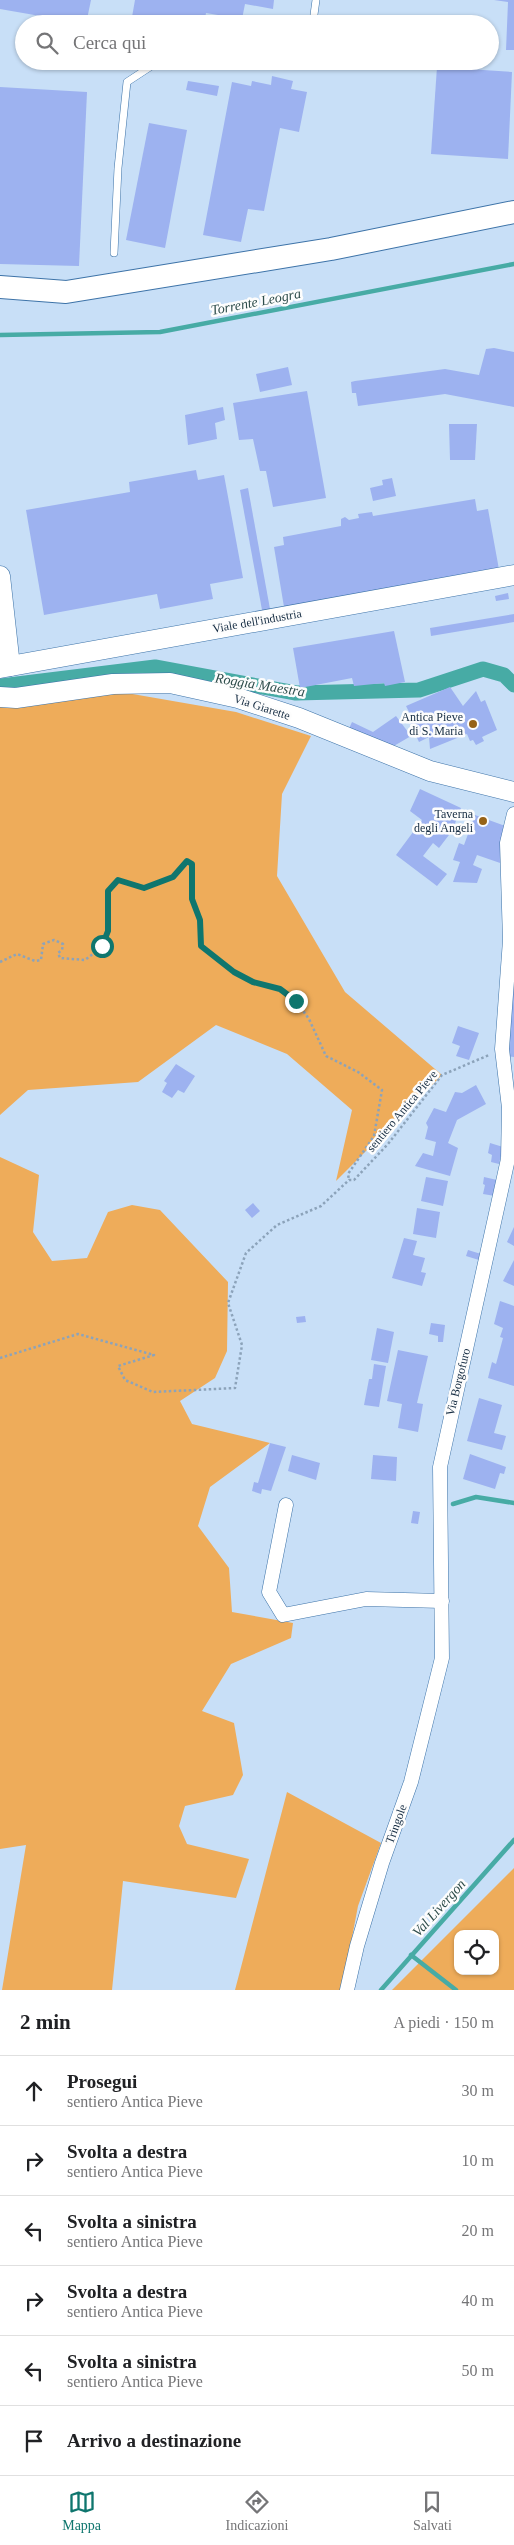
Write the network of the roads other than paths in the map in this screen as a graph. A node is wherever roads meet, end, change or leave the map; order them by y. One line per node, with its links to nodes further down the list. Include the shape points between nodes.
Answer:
1 (316, 0): 2 (lane)
2 (314, 15)
3 (145, 70): 5 (lane, via 127,82)
4 (514, 212): 6 (main road, via 331,248 75,290)
5 (114, 253)
6 (0, 288)
7 (0, 576): 9 (street)
8 (514, 576): 9 (street, Viale dell'industria)
9 (5, 667)
10 (0, 698): 11 (street, Via Giarette, via 113,684 170,683 238,698 430,771)
11 (514, 792)
12 (514, 814): 13 (street, Via Borgofuro, via 507,843 510,940 502,1049)
13 (511, 1109): 15 (street, Via Borgofuro, via 508,1159 440,1467)
14 (286, 1505): 15 (street, via 269,1592 283,1615 366,1599)
15 (442, 1602): 16 (street, Via Borgofuro)
16 (442, 1658): 17 (street, Tringole, via 411,1782 368,1907)
17 (347, 1990)

